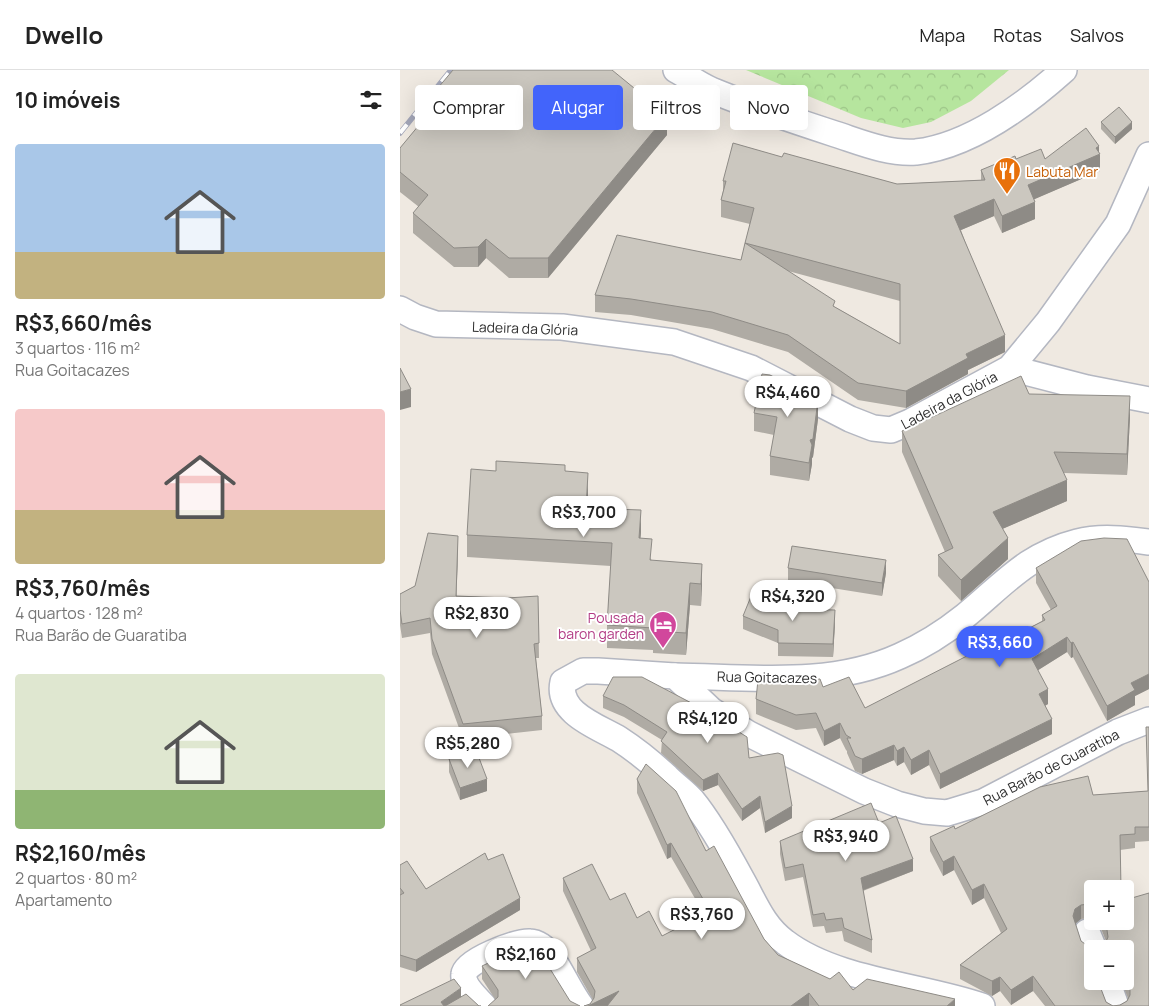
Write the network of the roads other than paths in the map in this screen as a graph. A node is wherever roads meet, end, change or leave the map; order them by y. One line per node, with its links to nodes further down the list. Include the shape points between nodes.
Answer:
1 (676, 70): 2 (street, via 714,92 794,120 883,149 915,152 940,147 980,130 1019,107)
2 (1064, 70)
3 (1149, 155): 5 (street, Ladeira da Glória, via 1118,224 1048,322)
4 (400, 308): 5 (street, Ladeira da Glória, via 414,317 436,324 562,327 674,342 752,368 850,419 873,428 891,430)
5 (1010, 368): 6 (street)
6 (1149, 400)
7 (1149, 542): 8 (street, Rua Goitacazes, via 1100,539 1077,542 1043,555 1016,571 932,639 866,669 821,678)
8 (675, 676): 9 (street, Rua Barão de Guaratiba, via 711,710 749,734 864,791 897,804 948,813 983,802 1118,732); 13 (street, via 583,671 563,682 561,689 576,715 627,745 692,800 743,881 755,907 784,942 812,958 850,971)
9 (1149, 720)
10 (1110, 990): 14 (street)
11 (484, 1006): 12 (street, via 465,982 466,969 513,944 531,942 542,946 553,960)
12 (580, 1006)
13 (982, 1006)
14 (1116, 1006)

